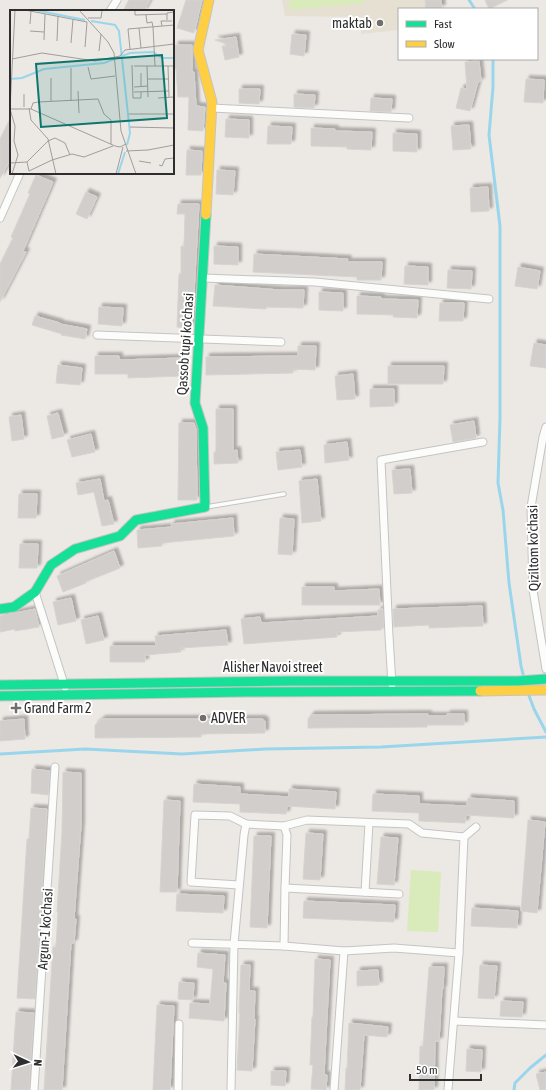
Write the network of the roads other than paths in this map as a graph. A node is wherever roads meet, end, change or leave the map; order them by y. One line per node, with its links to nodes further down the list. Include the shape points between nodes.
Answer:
1 (116, 0): 3 (street)
2 (209, 0): 4 (main road, Qassob tupi ko'chasi, via 198,50)
3 (111, 10)
4 (212, 108): 5 (street); 8 (main road, Qassob tupi ko'chasi)
5 (409, 118)
6 (20, 174): 7 (street)
7 (0, 218)
8 (203, 278): 9 (street, Qassob tupi ko'chasi, via 315,282); 11 (main road, Qassob tupi ko'chasi)
9 (489, 299)
10 (97, 335): 11 (street)
11 (200, 340): 12 (street); 16 (main road, Qassob tupi ko'chasi, via 195,403 204,428)
12 (281, 342)
13 (546, 427): 19 (street, Qiziltom ko'chasi, via 531,507 533,590)
14 (483, 442): 21 (street, via 381,460)
15 (284, 494): 16 (lane)
16 (205, 507): 17 (main road, via 136,520 120,536 75,549 51,565)
17 (35, 592): 18 (main road, via 14,607); 23 (street)
18 (0, 609)
19 (546, 670)
20 (546, 679): 21 (main road, Alisher Navoi street)
21 (392, 680): 22 (main road, Alisher Navoi street); 26 (street)
22 (150, 682): 23 (main road, Alisher Navoi street); 27 (main road)
23 (65, 684): 24 (main road, Alisher Navoi street); 28 (street)
24 (0, 685)
25 (546, 690): 26 (main road, Alisher Navoi street)
26 (392, 691): 27 (main road, Alisher Navoi street)
27 (150, 693): 28 (main road, Alisher Navoi street)
28 (67, 695): 29 (main road, Alisher Navoi street)
29 (0, 696)
30 (55, 767): 48 (street, Argun-1 ko'chasi)
31 (369, 823): 33 (street, via 307,820); 35 (street, via 410,824 422,834); 38 (street)
32 (246, 824): 33 (street); 36 (street); 36 (street, via 230,816 194,815 191,882)
33 (284, 826): 37 (street, via 287,835)
34 (476, 826): 35 (street)
35 (464, 837): 44 (street)
36 (239, 885): 41 (street)
37 (284, 888): 38 (street); 42 (street)
38 (365, 892): 39 (street)
39 (399, 894)
40 (192, 943): 41 (street)
41 (234, 944): 42 (street); 50 (street)
42 (284, 946): 43 (street)
43 (344, 951): 44 (street, via 394,948); 51 (street)
44 (459, 953): 45 (street)
45 (454, 1022): 47 (street); 52 (street)
46 (179, 1024): 49 (street)
47 (546, 1025)
48 (34, 1090)
49 (178, 1090)
50 (231, 1090)
51 (334, 1090)
52 (448, 1090)

